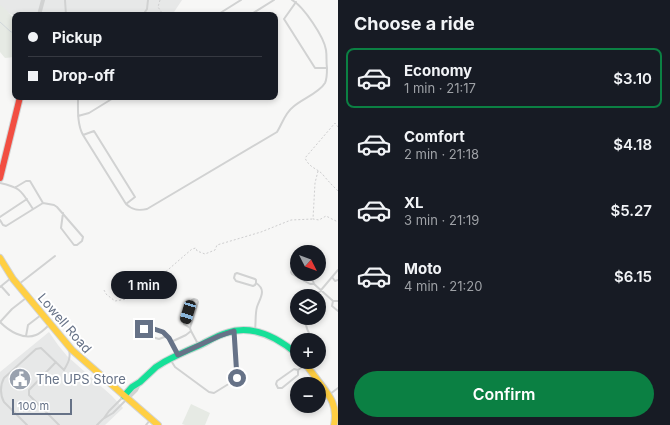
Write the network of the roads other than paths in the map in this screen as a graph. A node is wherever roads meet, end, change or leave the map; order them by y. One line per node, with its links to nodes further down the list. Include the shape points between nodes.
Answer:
1 (43, 0): 8 (street)
2 (65, 0): 9 (lane)
3 (148, 0): 10 (lane)
4 (241, 0): 11 (lane)
5 (274, 0): 12 (lane)
6 (292, 0): 7 (lane)
7 (296, 2): 13 (lane, via 302,7 323,41); 13 (lane, via 284,19 315,68)
8 (40, 12)
9 (66, 12)
10 (145, 12)
11 (221, 12)
12 (255, 12)
13 (327, 68): 24 (lane, via 325,83 292,107 272,136 147,209 136,210)
14 (19, 100): 19 (street)
15 (78, 100): 17 (lane)
16 (111, 100): 17 (lane, via 88,114)
17 (78, 116): 18 (lane)
18 (83, 135): 24 (lane); 24 (lane, via 94,131 135,197)
19 (0, 178)
20 (0, 183): 21 (lane)
21 (16, 188): 22 (lane, via 22,191); 23 (lane, via 28,180)
22 (27, 199): 25 (lane); 27 (lane)
23 (43, 202): 25 (lane); 26 (lane, via 57,206)
24 (126, 204)
25 (33, 209): 28 (lane, via 6,226)
26 (63, 212): 26 (lane, via 83,236 77,245 74,245 61,228)
27 (0, 216)
28 (0, 220)
29 (55, 256): 39 (lane)
30 (0, 258): 32 (street, Lowell Road)
31 (338, 270): 33 (lane)
32 (12, 277): 39 (street, Lowell Road); 40 (lane)
33 (332, 277): 34 (lane, via 335,281); 42 (lane)
34 (338, 280)
35 (305, 281): 38 (lane)
36 (313, 281): 38 (lane)
37 (256, 283): 37 (lane, via 255,279 237,273 234,278 253,286); 55 (lane, via 262,295)
38 (314, 284): 41 (lane)
39 (18, 285): 45 (street, Lowell Road)
40 (0, 287): 43 (lane)
41 (320, 289)
42 (322, 289)
43 (9, 295)
44 (326, 295): 46 (lane)
45 (27, 297): 49 (street, Lowell Road); 50 (lane)
46 (333, 301): 47 (lane); 48 (lane, via 332,306)
47 (338, 301)
48 (338, 310)
49 (42, 314): 51 (street, Lowell Road); 56 (lane, via 28,325)
50 (0, 322): 56 (lane, via 13,332)
51 (50, 324): 56 (lane, via 38,334); 59 (street, Lowell Road)
52 (190, 328): 52 (lane, via 198,302 194,299 184,324); 53 (lane)
53 (191, 331): 58 (lane); 60 (lane)
54 (234, 331): 55 (street); 60 (street); 63 (lane, via 237,378 214,393 176,367)
55 (255, 331): 61 (street, via 277,338)
56 (26, 336)
57 (167, 336): 57 (lane, via 148,327 143,332 159,338); 58 (lane)
58 (171, 342): 62 (lane)
59 (67, 345): 64 (lane, via 70,354 64,370); 69 (street, Lowell Road)
60 (199, 345): 62 (street)
61 (290, 348)
62 (178, 355): 63 (street)
63 (170, 358): 69 (street, via 132,387)
64 (56, 362): 72 (lane, via 41,348 36,349 4,378 1,384 1,398); 73 (lane, via 29,390 29,395)
65 (310, 369): 68 (street)
66 (298, 370): 66 (lane, via 298,375 282,388 278,388 276,381 294,369)
67 (338, 388): 68 (lane)
68 (329, 395): 76 (street, via 335,409)
69 (126, 398): 70 (lane); 70 (lane, via 113,413); 71 (street, Lowell Road)
70 (103, 419): 74 (lane)
71 (155, 423): 75 (lane)
72 (27, 425)
73 (59, 425)
74 (97, 425)
75 (146, 425)
76 (334, 425)

